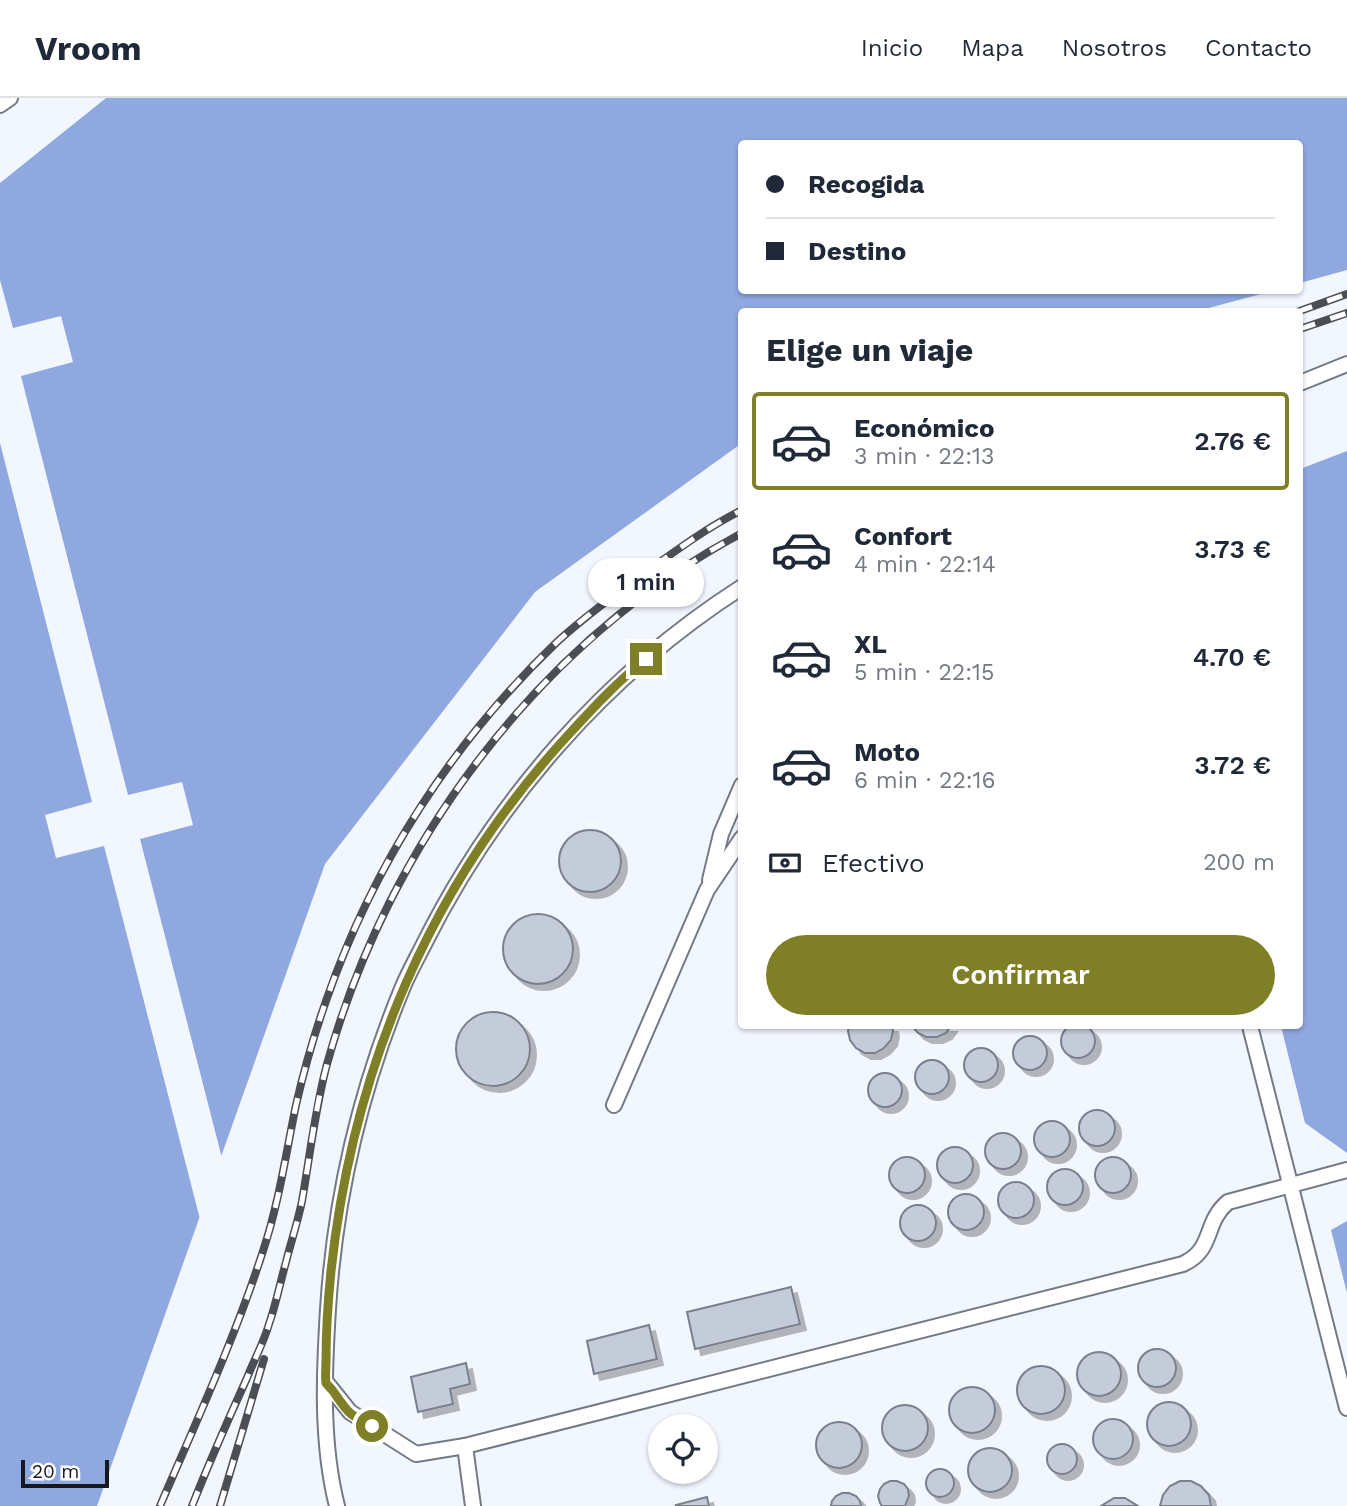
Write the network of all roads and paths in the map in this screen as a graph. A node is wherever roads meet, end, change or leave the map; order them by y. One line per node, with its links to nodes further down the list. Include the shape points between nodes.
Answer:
1 (10, 98): 2 (lane)
2 (0, 105)
3 (1347, 364): 5 (lane)
4 (1347, 373): 6 (lane)
5 (1303, 382)
6 (1303, 382)
7 (738, 590): 15 (lane, via 680,631 590,710 505,810 431,929 384,1037 351,1147 330,1280)
8 (738, 794): 10 (lane, via 721,834)
9 (738, 844): 10 (lane)
10 (707, 890): 12 (lane)
11 (1251, 1029): 14 (lane)
12 (614, 1105)
13 (1347, 1170): 14 (lane)
14 (1290, 1185): 16 (lane); 17 (lane, via 1228,1202 1215,1215 1200,1252 1183,1264)
15 (326, 1382): 17 (lane, via 349,1412 416,1454); 18 (lane, via 327,1442)
16 (1347, 1408)
17 (464, 1446): 19 (lane)
18 (337, 1506)
19 (473, 1506)

